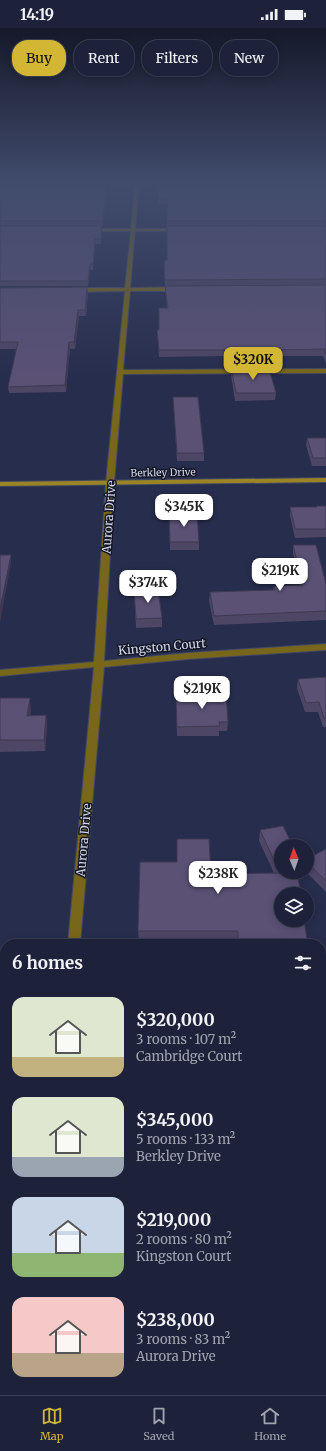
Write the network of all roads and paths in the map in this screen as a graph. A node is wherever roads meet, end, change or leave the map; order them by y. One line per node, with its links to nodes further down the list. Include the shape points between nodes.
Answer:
1 (130, 249): 4 (street, Aurora Drive)
2 (183, 289): 4 (street)
3 (72, 290): 4 (street)
4 (127, 290): 6 (street, Aurora Drive)
5 (326, 371): 6 (street)
6 (120, 372): 8 (street, Aurora Drive)
7 (326, 480): 8 (street, Berkley Drive)
8 (110, 483): 9 (street, Berkley Drive); 11 (street, Aurora Drive)
9 (0, 484)
10 (326, 647): 11 (street, Kingston Court)
11 (100, 665): 12 (street, Kingston Court); 13 (street, Aurora Drive)
12 (0, 673)
13 (74, 939)

